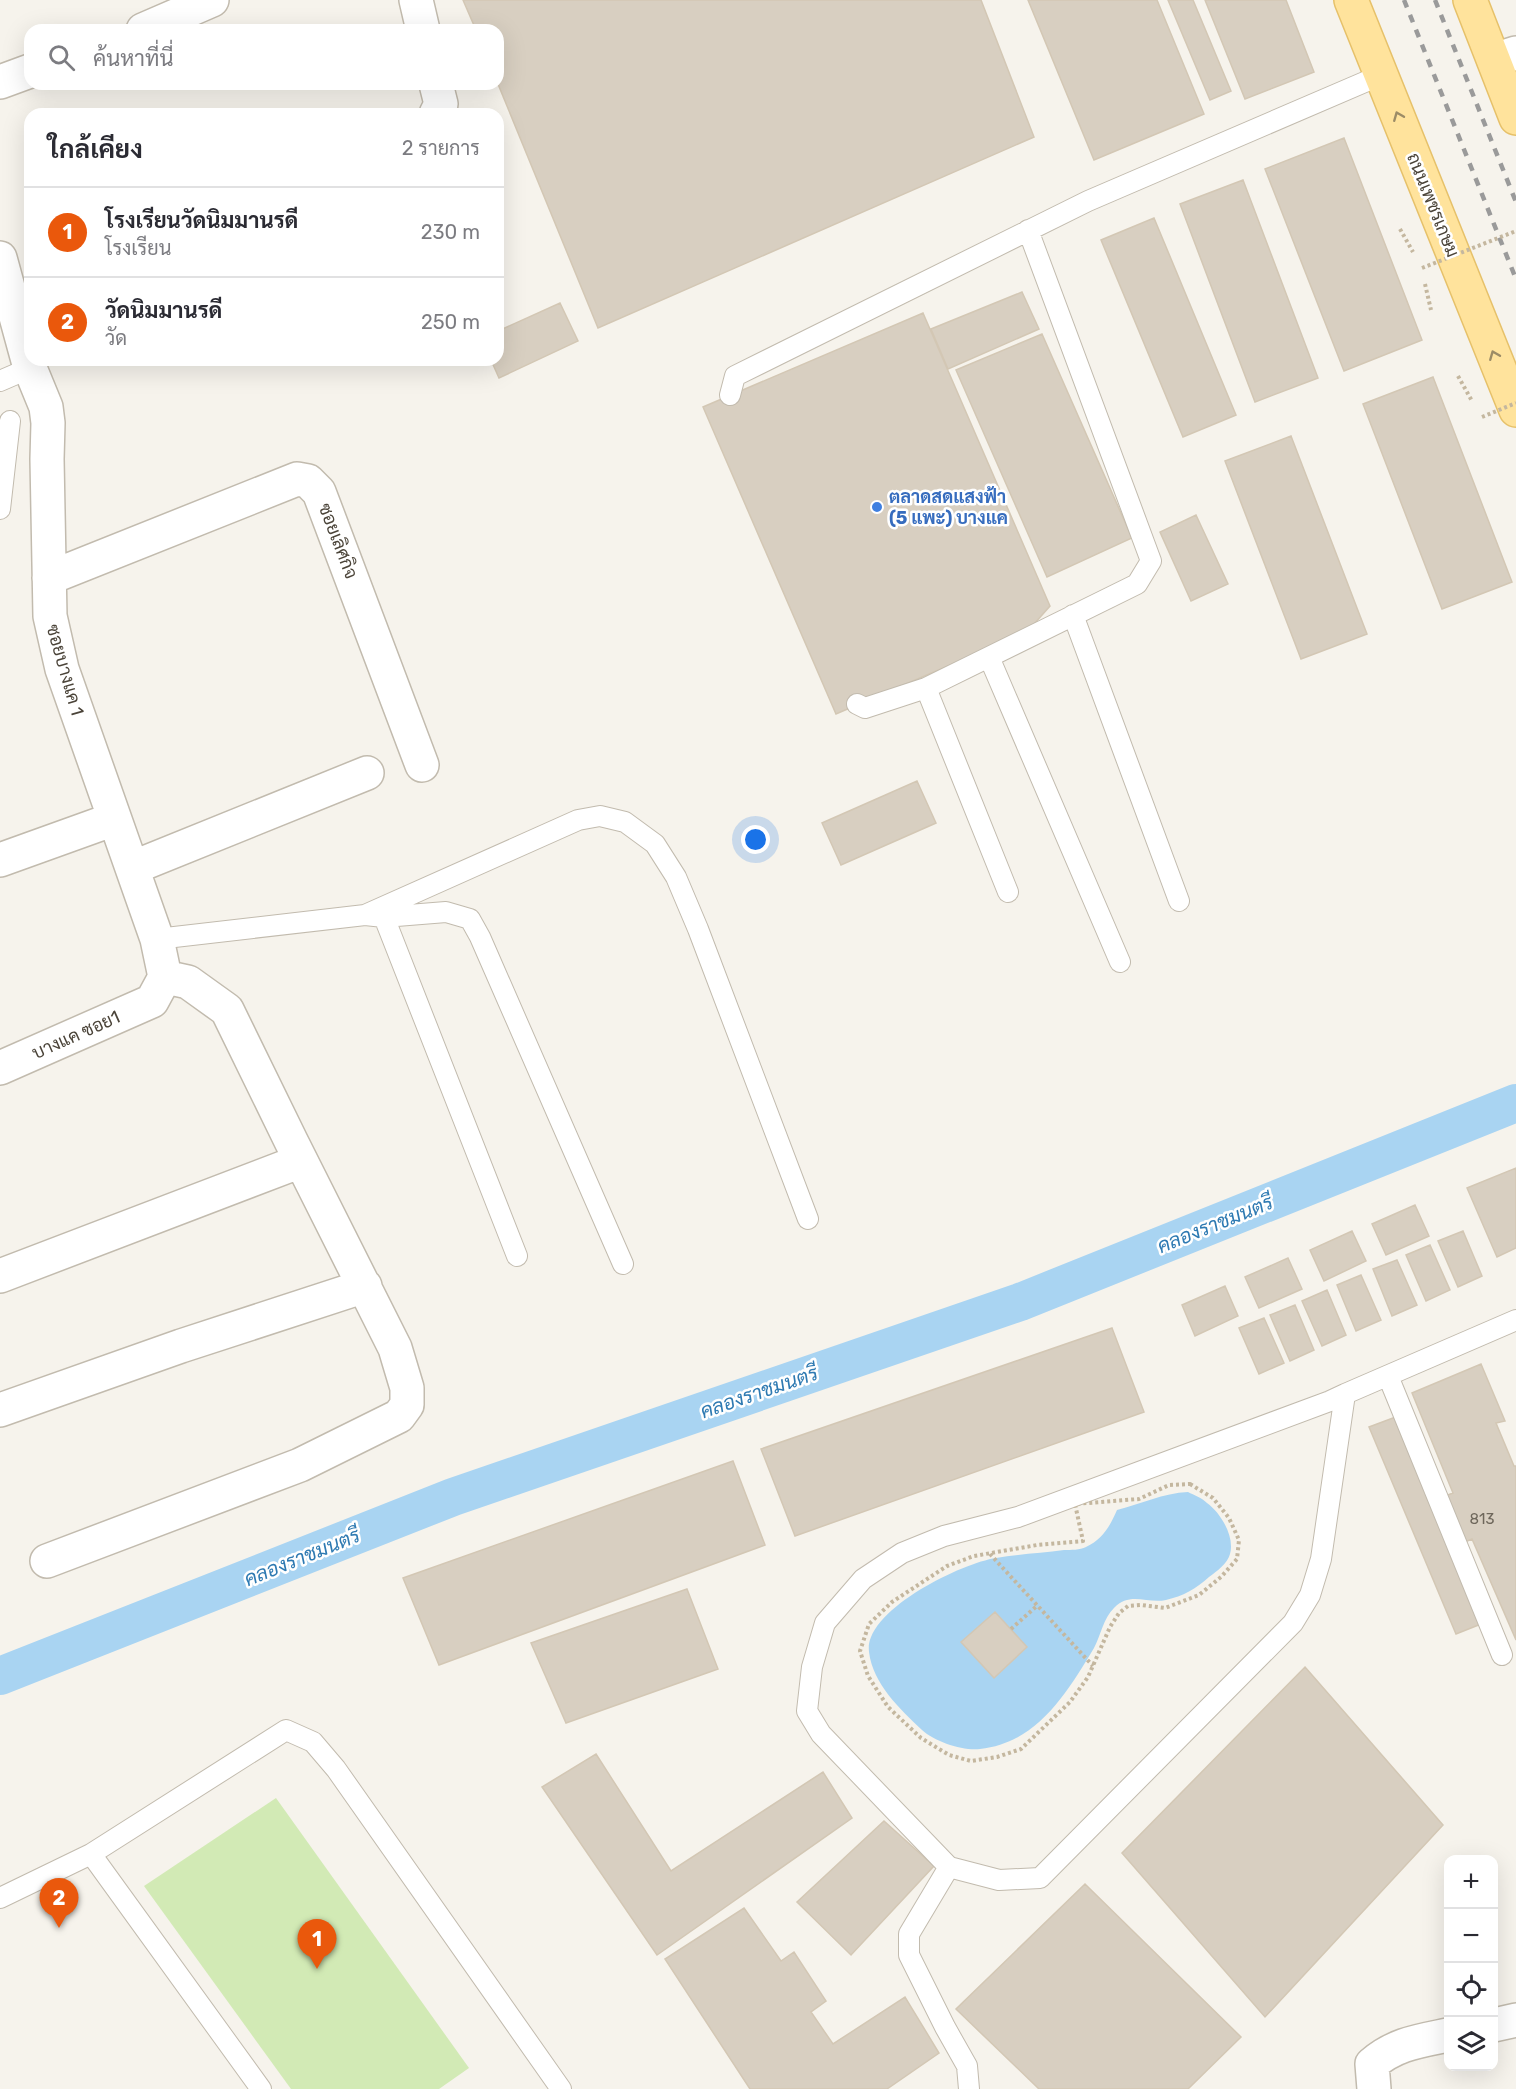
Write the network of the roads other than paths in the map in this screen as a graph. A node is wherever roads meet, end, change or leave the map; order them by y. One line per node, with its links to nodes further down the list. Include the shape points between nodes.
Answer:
1 (212, 0): 5 (street)
2 (416, 0): 6 (street)
3 (1352, 0): 9 (main road, ถนนเพชรเกษม)
4 (1470, 0): 7 (main road)
5 (157, 24)
6 (422, 24)
7 (1505, 56): 13 (main road)
8 (24, 73): 10 (street)
9 (1381, 75): 14 (lane); 22 (main road, ถนนเพชรเกษม, one-way to 9)
10 (0, 82)
11 (438, 90): 12 (street)
12 (439, 108)
13 (1516, 118)
14 (1028, 230): 20 (lane, via 735,376); 26 (lane, via 1151,561 1137,584)
15 (0, 258): 16 (street, ซอยบางแค 1)
16 (21, 299): 17 (street, ซอยบางแค 1)
17 (24, 322)
18 (30, 368): 19 (lane); 21 (street, ซอยบางแค 1)
19 (0, 381)
20 (730, 395)
21 (46, 407): 23 (lane); 25 (street, ซอยบางแค 1)
22 (1516, 410)
23 (5, 422): 24 (lane)
24 (0, 509)
25 (49, 578): 30 (street, ซอยเลิศกิจ, via 297,479 308,481 319,492); 32 (street, ซอยบางแค 1, via 50,616 62,669)
26 (1073, 615): 27 (lane); 36 (lane)
27 (989, 657): 28 (lane); 39 (lane)
28 (926, 688): 29 (lane, via 865,708); 35 (lane)
29 (857, 704)
30 (422, 765)
31 (367, 773): 34 (street)
32 (114, 819): 33 (street); 34 (street, ซอยบางแค 1)
33 (0, 860)
34 (132, 868): 38 (street, ซอยบางแค 1)
35 (1008, 892)
36 (1179, 901)
37 (375, 916): 38 (lane); 43 (lane, via 578,820 600,816 625,822 655,844 676,877); 44 (lane); 45 (lane, via 446,912 470,919)
38 (157, 939): 40 (street, ซอยบางแค 1)
39 (1120, 963)
40 (158, 989): 41 (street, บางแค ซอย1); 42 (street, via 188,982 227,1010)
41 (0, 1068)
42 (301, 1161): 46 (street); 47 (street)
43 (808, 1219)
44 (517, 1256)
45 (623, 1264)
46 (0, 1276)
47 (365, 1286): 51 (street); 52 (street, via 404,1375 406,1405 399,1416 300,1465)
48 (1516, 1320): 49 (lane)
49 (1388, 1376): 50 (lane); 53 (lane)
50 (1346, 1394): 55 (lane, via 1321,1559 1310,1595 1293,1623 1040,1878 999,1880); 55 (lane, via 1018,1517 944,1536 902,1553 863,1579 825,1623 812,1667 807,1711 821,1734)
51 (0, 1410)
52 (47, 1561)
53 (1502, 1655)
54 (91, 1854): 56 (lane); 60 (lane); 61 (lane, via 286,1730 313,1742 336,1769)
55 (949, 1867): 62 (lane, via 909,1934 909,1955 967,2066)
56 (0, 1898)
57 (1516, 2020): 58 (street)
58 (1498, 2024)
59 (1444, 2036): 63 (street, via 1408,2043 1385,2053 1372,2064)
60 (261, 2089)
61 (561, 2089)
62 (969, 2089)
63 (1374, 2089)

